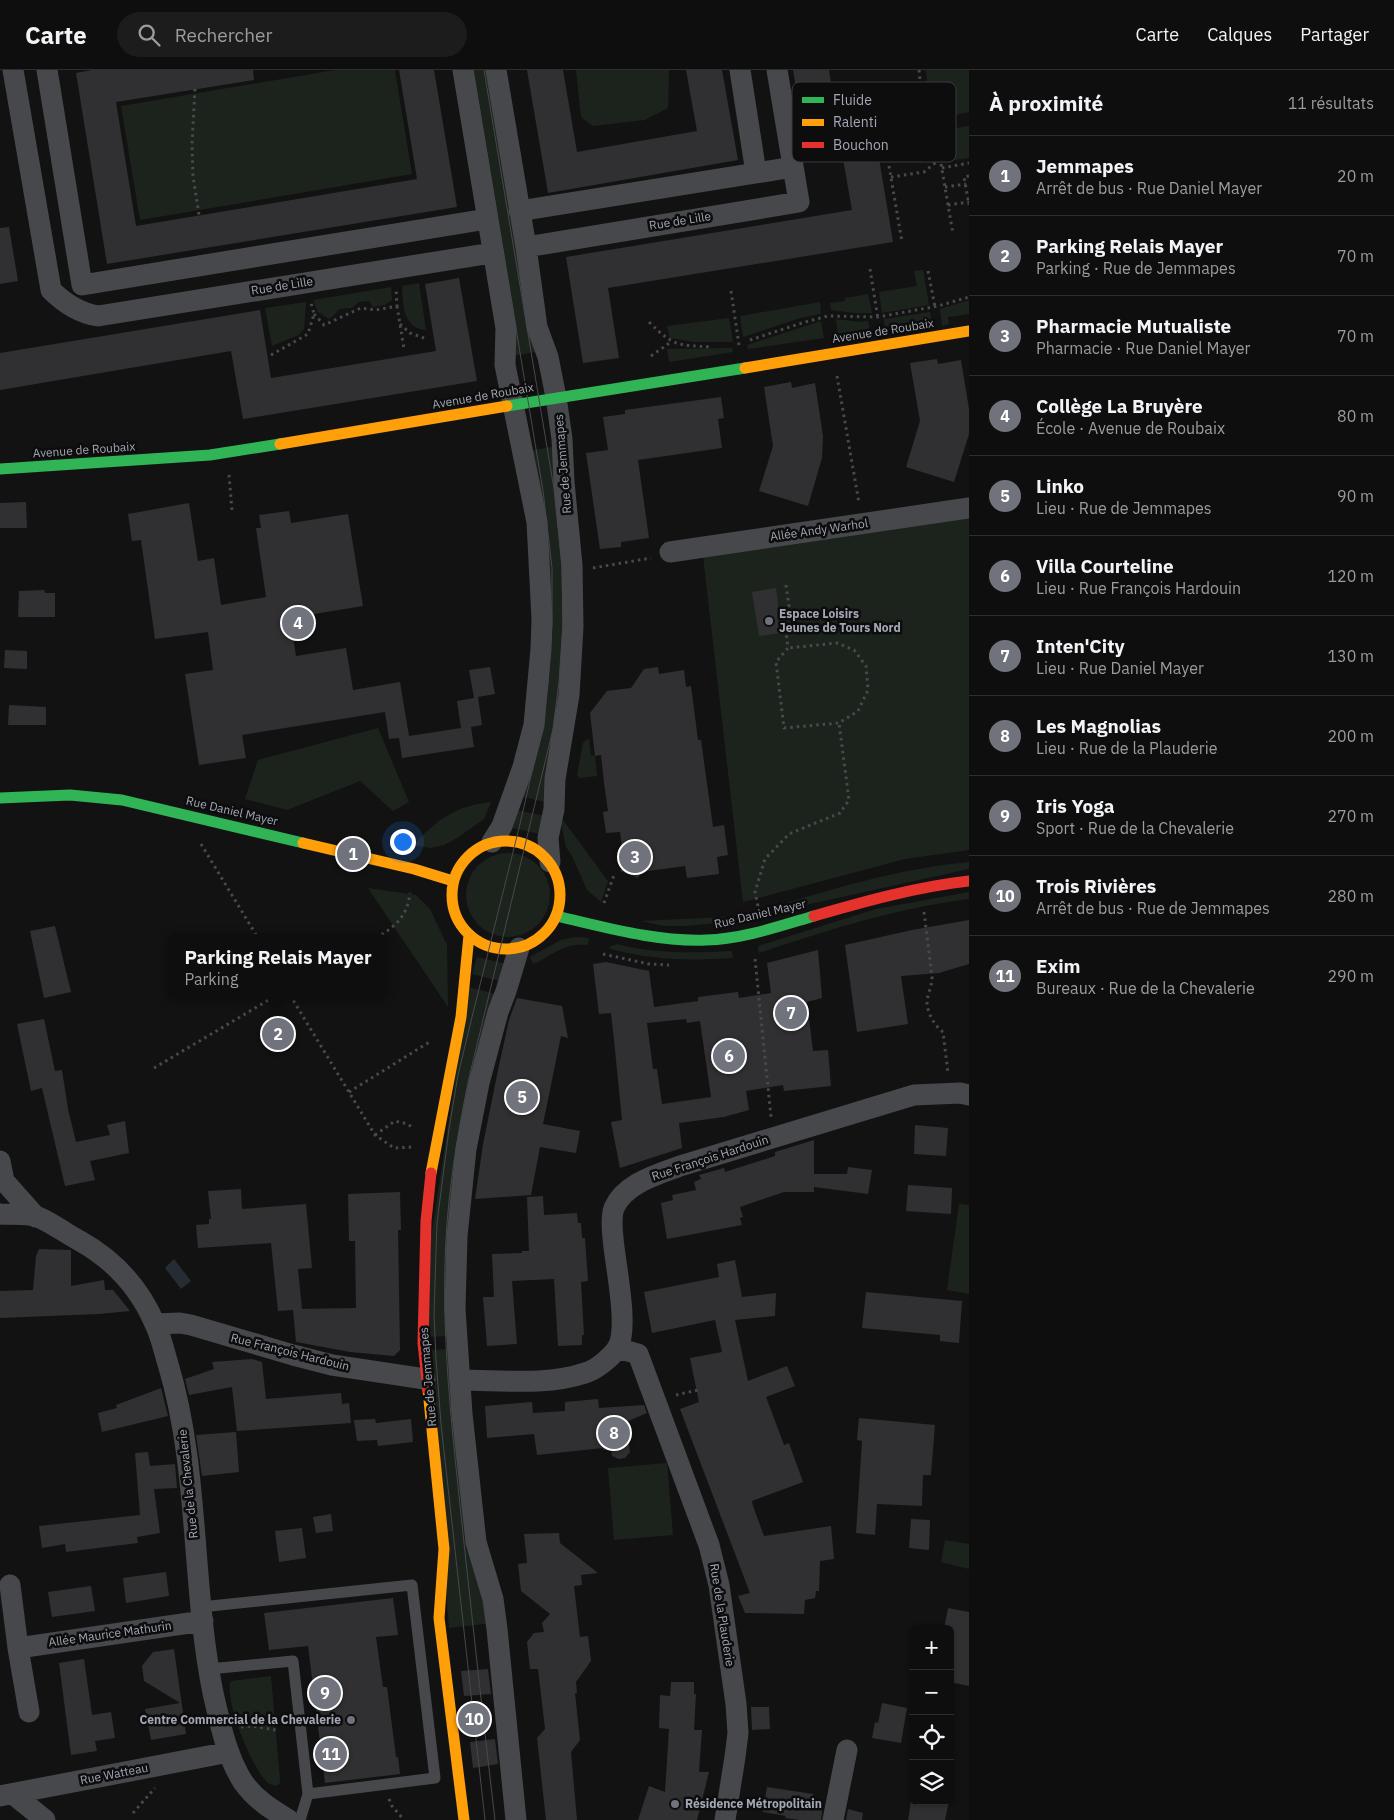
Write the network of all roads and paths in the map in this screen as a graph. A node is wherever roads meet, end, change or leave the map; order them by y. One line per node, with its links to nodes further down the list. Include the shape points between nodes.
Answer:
1 (13, 70): 39 (street, Rue de Lille, via 51,290)
2 (47, 70): 33 (street)
3 (462, 70): 25 (street)
4 (496, 70): 23 (street, Rue de Jemmapes)
5 (740, 70): 16 (street)
6 (777, 70): 8 (street, Rue de Lille)
7 (195, 89): 24 (path, via 193,176)
8 (792, 161)
9 (792, 162): 14 (street, Rue de Lille)
10 (936, 162): 18 (path, via 924,172)
11 (941, 162): 15 (path)
12 (969, 163): 15 (path)
13 (889, 166): 18 (path)
14 (793, 167): 16 (street); 28 (street, Rue de Lille, via 799,202)
15 (942, 168): 20 (path)
16 (756, 173): 23 (street)
17 (969, 176): 19 (path, via 964,176)
18 (891, 177): 27 (path)
19 (966, 184): 20 (path); 21 (path)
20 (945, 187): 22 (path)
21 (969, 203): 22 (path)
22 (948, 205): 26 (path)
23 (519, 211): 28 (street, Rue de Jemmapes)
24 (199, 215)
25 (487, 218): 29 (street); 33 (street)
26 (953, 234)
27 (902, 242)
28 (526, 247): 57 (street, Rue de Jemmapes, via 537,327 548,357)
29 (492, 253): 39 (street, Rue de Lille, via 98,316); 58 (street, via 506,328 504,365)
30 (870, 269): 42 (path)
31 (928, 271): 38 (path)
32 (396, 280): 37 (path)
33 (82, 285): 39 (street)
34 (731, 291): 49 (path)
35 (969, 297): 38 (path)
36 (310, 300): 40 (path)
37 (397, 306): 40 (path, via 376,310 361,308 324,325); 44 (path)
38 (934, 307): 41 (path); 42 (path)
39 (74, 308)
40 (314, 314): 53 (path, via 308,334)
41 (936, 314)
42 (878, 317): 45 (path); 49 (path, via 828,316)
43 (649, 322): 48 (path)
44 (400, 324): 47 (path, via 410,333); 52 (path)
45 (879, 326)
46 (969, 331): 55 (street, Avenue de Roubaix)
47 (424, 338)
48 (671, 342): 51 (path); 54 (path)
49 (739, 344): 50 (path); 55 (path)
50 (730, 345)
51 (714, 347)
52 (404, 349)
53 (272, 355)
54 (650, 356)
55 (742, 368): 57 (street, Avenue de Roubaix)
56 (836, 371): 63 (path)
57 (556, 397): 58 (street, Avenue de Roubaix); 72 (street, Rue de Jemmapes, via 572,565 573,627 570,694 554,779 554,809 548,838)
58 (512, 404): 59 (street, Avenue de Roubaix); 71 (street, via 537,522 542,649 534,725 502,826)
59 (228, 452): 60 (street, Avenue de Roubaix); 62 (path)
60 (0, 469)
61 (969, 508): 63 (street, Allée Andy Warhol)
62 (232, 510)
63 (862, 524): 64 (street, Allée Andy Warhol)
64 (670, 552): 65 (path, via 665,556)
65 (588, 568)
66 (786, 585): 67 (path, via 788,606 784,615)
67 (788, 648): 68 (path, via 776,662 784,728); 68 (path, via 837,643 854,650 866,666 868,690 858,711)
68 (840, 723): 79 (path, via 849,800 840,813 789,834 765,859 754,892)
69 (0, 798): 75 (street, Rue Daniel Mayer, via 70,795 122,800 414,869)
70 (198, 839): 83 (path)
71 (492, 842): 72 (street, via 508,840 526,844); 75 (street, via 467,856)
72 (550, 862): 82 (street, via 558,879 560,898)
73 (614, 875): 78 (path)
74 (969, 881): 82 (street, Rue Daniel Mayer, via 947,883 739,935 707,940 627,933)
75 (453, 882): 85 (street, via 454,911)
76 (410, 888): 84 (path, via 408,905 400,922)
77 (767, 904): 79 (path)
78 (603, 907)
79 (758, 907): 80 (path)
80 (751, 908)
81 (923, 911): 93 (path, via 932,977 927,1001 933,1022 943,1032)
82 (556, 916): 86 (street, via 541,936)
83 (256, 934)
84 (382, 934)
85 (469, 935): 86 (street, via 492,948); 103 (street, Rue de Jemmapes, via 461,1017 433,1157 426,1221 422,1343)
86 (518, 948): 104 (street, via 481,1074 466,1149 457,1236 455,1309)
87 (755, 959): 96 (path)
88 (270, 999): 91 (path)
89 (292, 999): 92 (path)
90 (432, 1041): 92 (path)
91 (154, 1068)
92 (349, 1092): 95 (path)
93 (960, 1094): 96 (street, Rue François Hardouin, via 914,1095)
94 (418, 1133): 95 (path, via 408,1124 395,1122)
95 (376, 1135): 97 (path, via 394,1148)
96 (774, 1138): 102 (street, Rue François Hardouin, via 680,1166 633,1186 622,1196 614,1208 612,1226 622,1333)
97 (416, 1147)
98 (0, 1161): 100 (street, via 4,1181)
99 (0, 1214): 100 (street, Rue de la Chevalerie)
100 (36, 1217): 101 (street, Rue de la Chevalerie, via 115,1265 132,1285)
101 (156, 1324): 103 (street, Rue François Hardouin, via 191,1325 332,1365); 106 (street, Rue de la Chevalerie, via 175,1387 186,1445)
102 (617, 1348): 104 (street, via 586,1373 547,1380); 125 (street, Rue de la Plauderie, via 638,1354 709,1545 719,1585 738,1733)
103 (425, 1379): 123 (street, Rue de Jemmapes, via 444,1549 439,1618)
104 (460, 1380): 124 (street, via 476,1542 493,1599 497,1629)
105 (10, 1585): 107 (street)
106 (202, 1614): 107 (street, Allée Maurice Mathurin); 108 (street, Rue de la Chevalerie); 115 (lane, via 412,1585 435,1778)
107 (18, 1648): 109 (street)
108 (208, 1669): 110 (street, Rue de la Chevalerie); 116 (lane, via 293,1661)
109 (29, 1712)
110 (221, 1729): 111 (path, via 252,1726); 113 (street, Rue de la Chevalerie)
111 (276, 1730)
112 (847, 1750): 126 (street)
113 (228, 1752): 114 (street, Rue Watteau); 120 (street, Rue de la Chevalerie, via 243,1782 264,1805)
114 (151, 1767): 117 (street, Rue Watteau); 118 (path, via 156,1788)
115 (384, 1784): 116 (lane); 122 (path, via 392,1806)
116 (308, 1794): 121 (lane)
117 (7, 1795): 119 (street)
118 (133, 1813)
119 (45, 1820)
120 (289, 1820)
121 (300, 1820)
122 (404, 1820)
123 (464, 1820)
124 (516, 1820)
125 (725, 1820)
126 (833, 1820)

